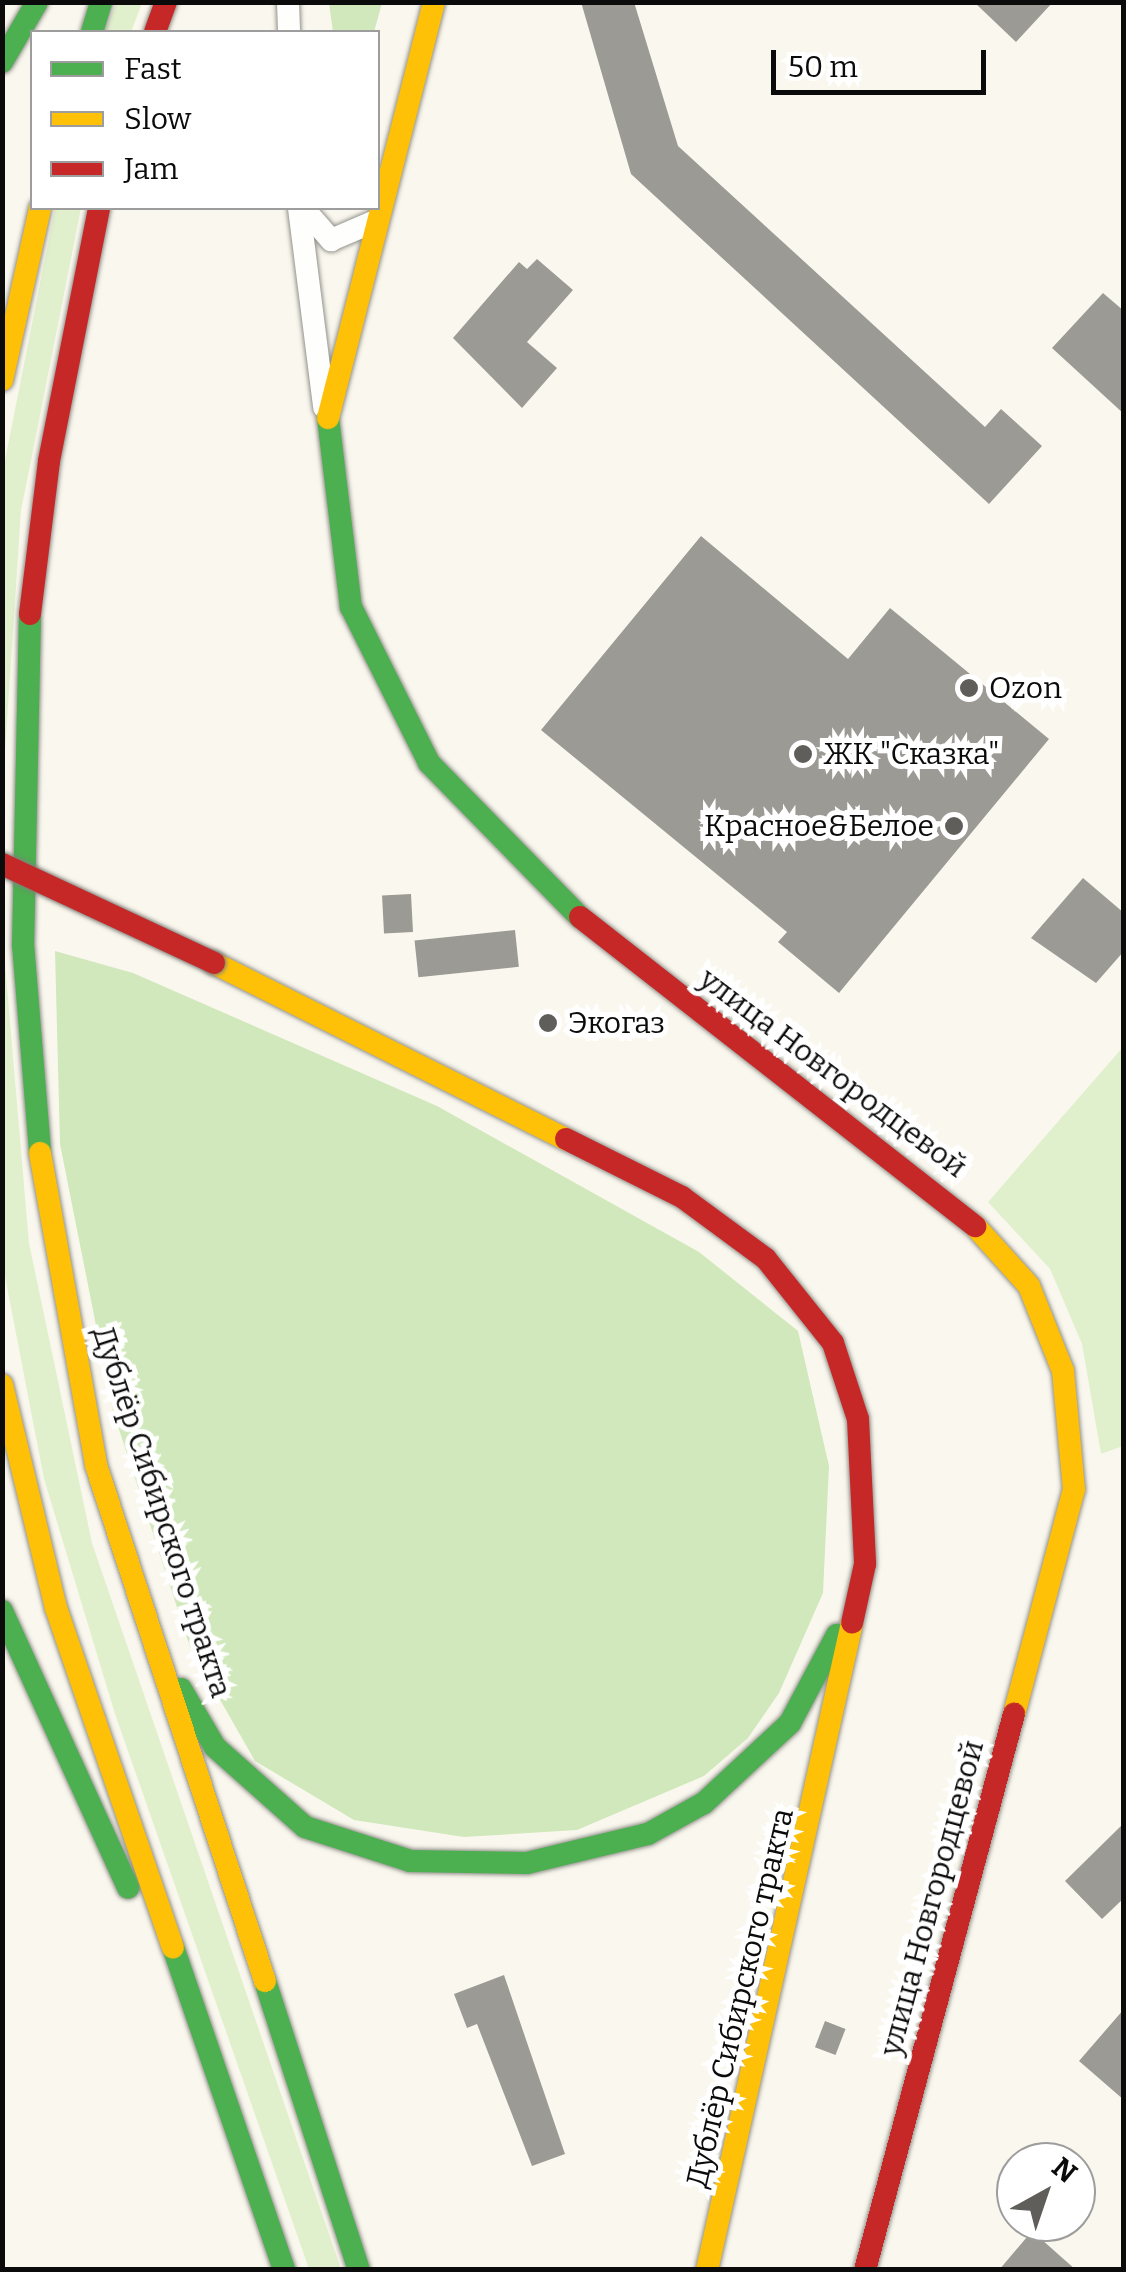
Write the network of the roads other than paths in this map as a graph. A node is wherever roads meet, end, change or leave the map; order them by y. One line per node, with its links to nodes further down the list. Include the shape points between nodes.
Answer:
1 (37, 2): 9 (main road)
2 (101, 2): 6 (main road)
3 (166, 2): 7 (main road)
4 (288, 2): 8 (street)
5 (434, 2): 10 (main road, улица Новгородцевой)
6 (93, 30)
7 (156, 30)
8 (290, 30)
9 (2, 62)
10 (380, 200)
11 (40, 210): 17 (main road)
12 (99, 210): 20 (main road, Дублёр Сибирского тракта, via 49,461 23,674 26,1030)
13 (301, 210): 18 (street)
14 (303, 210): 16 (street, via 331,240)
15 (377, 210): 16 (main road, улица Новгородцевой)
16 (374, 222): 18 (main road, улица Новгородцевой)
17 (2, 380)
18 (326, 425): 28 (main road, улица Новгородцевой, via 351,607 428,763 586,923 950,1199 1029,1286 1063,1371 1074,1489)
19 (2, 864): 22 (main road, Дублёр Сибирского тракта, bridge, via 665,1188 766,1259 833,1343 858,1419)
20 (63, 1299): 22 (main road, Дублёр Сибирского тракта, via 196,1720 274,1805 368,1852 527,1863 648,1834 704,1803 790,1723); 26 (main road, Дублёр Сибирского тракта, via 96,1465 152,1656)
21 (2, 1385): 24 (main road, via 56,1608)
22 (865, 1564): 27 (main road, Дублёр Сибирского тракта)
23 (2, 1610): 24 (main road)
24 (208, 2066): 25 (main road)
25 (284, 2270)
26 (359, 2270)
27 (707, 2270)
28 (864, 2270)

